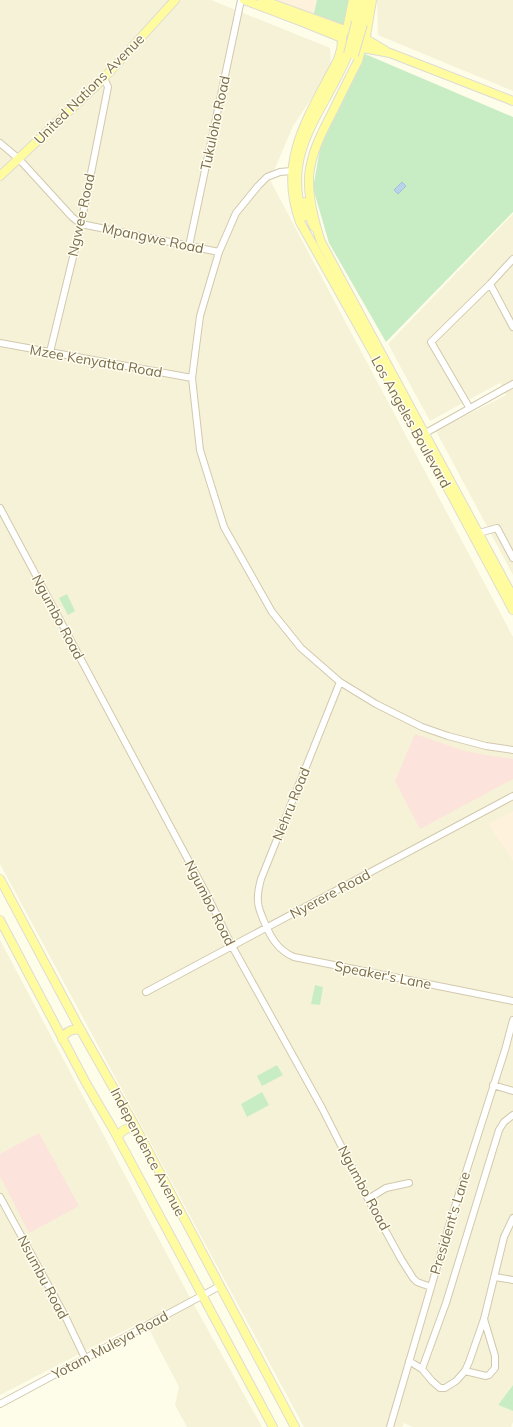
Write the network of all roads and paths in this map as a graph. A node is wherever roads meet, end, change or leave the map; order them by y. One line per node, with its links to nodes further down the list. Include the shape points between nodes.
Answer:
1 (175, 0): 15 (main road, United Nations Avenue)
2 (241, 0): 24 (street, Tukuloho Road)
3 (244, 0): 10 (main road)
4 (262, 0): 10 (main road)
5 (353, 0): 10 (main road, Los Angeles Boulevard)
6 (360, 0): 9 (main road, Los Angeles Boulevard)
7 (365, 0): 9 (main road, Los Angeles Boulevard)
8 (372, 0): 11 (main road)
9 (360, 23): 14 (main road, Los Angeles Boulevard, bridge)
10 (344, 34): 11 (main road, via 353,27 363,31); 12 (main road, via 344,46 348,50 355,52); 19 (main road, Los Angeles Boulevard, via 341,54 300,134)
11 (366, 37): 12 (main road, via 366,44); 13 (main road)
12 (362, 49): 13 (main road); 22 (main road, Los Angeles Boulevard, via 320,135 313,155 309,175 310,195)
13 (390, 54): 16 (main road)
14 (351, 55): 22 (main road, Los Angeles Boulevard, via 344,78 310,139 303,162 306,209); 23 (main road, Los Angeles Boulevard, via 317,114 298,161 298,190)
15 (104, 78): 18 (main road, United Nations Avenue); 21 (street, Ngwee Road, via 108,87)
16 (513, 101)
17 (0, 143): 18 (street)
18 (19, 158): 20 (main road, United Nations Avenue); 21 (street)
19 (292, 171): 23 (main road, Los Angeles Boulevard, via 294,207); 25 (street, via 267,177 258,186 236,213)
20 (0, 176)
21 (81, 224): 24 (street, Mpangwe Road); 30 (street, Ngwee Road)
22 (318, 233): 34 (main road, Los Angeles Boulevard)
23 (307, 235): 34 (main road, Los Angeles Boulevard)
24 (189, 246): 25 (street, Mpangwe Road)
25 (219, 252): 31 (street, via 200,316)
26 (513, 259): 27 (street)
27 (490, 284): 28 (street); 33 (street, via 431,342)
28 (513, 327)
29 (0, 344): 30 (street, Mzee Kenyatta Road)
30 (50, 352): 31 (street, Mzee Kenyatta Road)
31 (192, 378): 40 (street, via 200,450 224,527 272,612 301,648)
32 (513, 384): 33 (street)
33 (469, 407): 34 (street)
34 (422, 434): 36 (main road, Los Angeles Boulevard); 39 (main road, Los Angeles Boulevard)
35 (0, 508): 46 (street, Ngumbo Road)
36 (479, 533): 37 (street, via 497,528); 38 (main road, Los Angeles Boulevard)
37 (513, 558)
38 (513, 597)
39 (513, 610)
40 (340, 682): 41 (street, via 422,727 486,746); 45 (street, Nehru Road, via 261,879 258,902)
41 (513, 750)
42 (513, 796): 45 (street, Nyerere Road)
43 (0, 879): 50 (main road, Independence Avenue)
44 (0, 920): 52 (main road, Independence Avenue)
45 (266, 928): 46 (street, Nyerere Road); 48 (street, Speaker's Lane, via 280,948 294,957)
46 (232, 946): 47 (street, Nyerere Road); 63 (street, Ngumbo Road, via 318,1101)
47 (146, 992)
48 (513, 1001)
49 (513, 1020): 54 (street, President's Lane)
50 (77, 1022): 51 (main road, Independence Avenue); 52 (main road, via 69,1030)
51 (81, 1030): 53 (main road, via 70,1030); 57 (main road, Independence Avenue)
52 (58, 1031): 53 (main road, Independence Avenue)
53 (62, 1039): 58 (main road, Independence Avenue)
54 (494, 1085): 55 (street); 68 (street, President's Lane)
55 (513, 1091)
56 (513, 1115): 73 (street, via 499,1130 446,1304)
57 (132, 1120): 58 (main road, via 124,1129); 59 (main road, Independence Avenue)
58 (113, 1129): 60 (main road, Independence Avenue)
59 (136, 1129): 60 (main road, via 125,1129); 67 (main road, Independence Avenue)
60 (118, 1138): 69 (main road, Independence Avenue)
61 (409, 1183): 63 (street, via 386,1188)
62 (0, 1197): 71 (street, Nsumbu Road)
63 (368, 1199): 68 (street, Ngumbo Road, via 409,1273 417,1282)
64 (513, 1218): 65 (street, via 504,1237)
65 (495, 1277): 66 (street); 70 (street)
66 (513, 1280)
67 (220, 1286): 69 (street, Yotam Muleya Road); 77 (main road, Independence Avenue)
68 (431, 1287): 72 (street, President's Lane)
69 (203, 1295): 71 (street, Yotam Muleya Road); 76 (main road, Independence Avenue)
70 (484, 1319): 74 (street); 74 (street, via 495,1356 495,1368 486,1376)
71 (85, 1358): 75 (street, Yotam Muleya Road)
72 (409, 1361): 73 (street); 78 (street, President's Lane)
73 (422, 1368): 74 (street, via 440,1388 450,1385)
74 (465, 1371)
75 (0, 1404)
76 (274, 1427)
77 (295, 1427)
78 (390, 1427)

